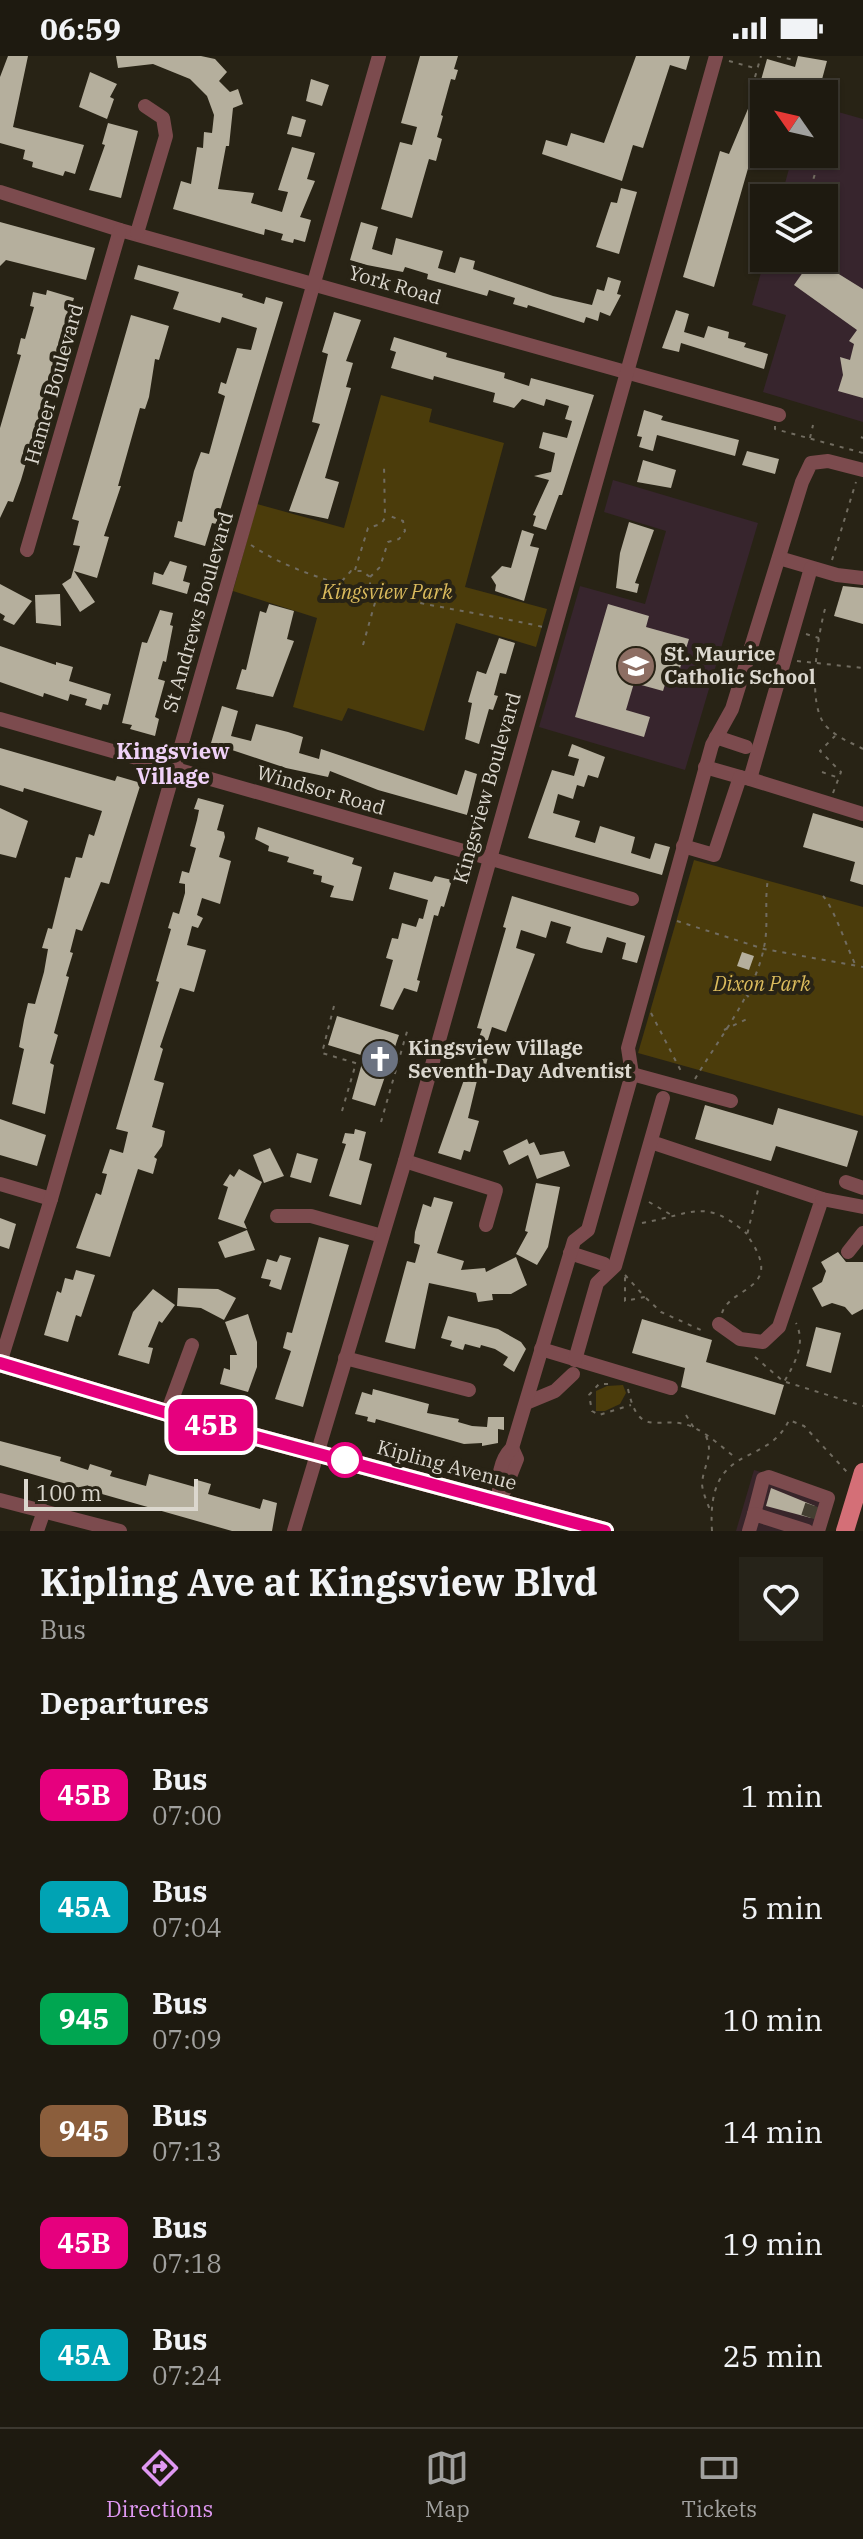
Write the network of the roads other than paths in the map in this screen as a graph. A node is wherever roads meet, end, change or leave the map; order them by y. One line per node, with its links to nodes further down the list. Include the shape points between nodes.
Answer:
1 (379, 56): 7 (street, St Andrews Boulevard)
2 (716, 57): 8 (street, Kingsview Boulevard)
3 (145, 106): 6 (street, via 163,118 166,136)
4 (0, 192): 5 (street, York Road)
5 (120, 230): 6 (street, York Road); 11 (street, Hamer Boulevard)
6 (137, 233): 7 (street, York Road)
7 (313, 284): 8 (street, York Road); 19 (street, St Andrews Boulevard)
8 (626, 371): 9 (street, York Road); 23 (street, Kingsview Boulevard)
9 (779, 415)
10 (861, 469): 12 (street, via 828,461 811,463)
11 (27, 550)
12 (779, 558): 13 (street); 16 (street, via 732,709)
13 (811, 568): 14 (street); 20 (street)
14 (863, 578)
15 (0, 719): 19 (street, Windsor Road)
16 (716, 737): 17 (street); 18 (street)
17 (746, 747)
18 (705, 767): 20 (street); 22 (street)
19 (173, 769): 23 (street, Windsor Road); 33 (street, St Andrews Boulevard)
20 (745, 778): 21 (street); 22 (street, via 714,855)
21 (863, 814)
22 (683, 846): 25 (street, via 628,1048)
23 (488, 857): 24 (street, Windsor Road); 29 (street, Kingsview Boulevard)
24 (632, 899)
25 (632, 1074): 27 (street); 41 (street, via 588,1230 574,1241)
26 (663, 1098): 28 (street)
27 (731, 1101)
28 (651, 1142): 34 (street); 48 (street, via 615,1266 597,1283)
29 (405, 1161): 37 (street, via 496,1190); 39 (street, Kingsview Boulevard)
30 (846, 1182): 32 (street)
31 (0, 1184): 33 (street)
32 (863, 1188)
33 (51, 1199): 47 (street, St Andrews Boulevard)
34 (822, 1199): 35 (street); 43 (street, via 779,1327 763,1342 740,1339)
35 (863, 1207)
36 (277, 1216): 39 (street, via 311,1216)
37 (486, 1225)
38 (863, 1233): 40 (street)
39 (382, 1236): 46 (street, Kingsview Boulevard)
40 (848, 1252)
41 (570, 1253): 42 (street); 45 (street)
42 (604, 1264)
43 (719, 1324)
44 (192, 1345): 52 (street)
45 (541, 1349): 48 (street); 51 (street)
46 (345, 1358): 50 (street); 53 (street, Kingsview Boulevard)
47 (0, 1363): 52 (main road, Kipling Avenue)
48 (574, 1367): 49 (street); 51 (street, via 555,1391)
49 (671, 1388)
50 (469, 1390)
51 (526, 1403): 56 (street, via 512,1448 515,1467)
52 (167, 1413): 53 (main road, Kipling Avenue)
53 (318, 1453): 56 (main road, Kipling Avenue); 63 (street, Kingsview Boulevard)
54 (856, 1472): 57 (main road)
55 (0, 1500): 58 (street)
56 (499, 1502): 64 (main road, Kipling Avenue)
57 (851, 1509): 60 (street); 66 (main road)
58 (44, 1511): 61 (street); 62 (street)
59 (754, 1514): 60 (street); 60 (street, via 766,1477 799,1485); 65 (street)
60 (808, 1517)
61 (37, 1531)
62 (120, 1531)
63 (294, 1531)
64 (605, 1531)
65 (749, 1531)
66 (845, 1531)

